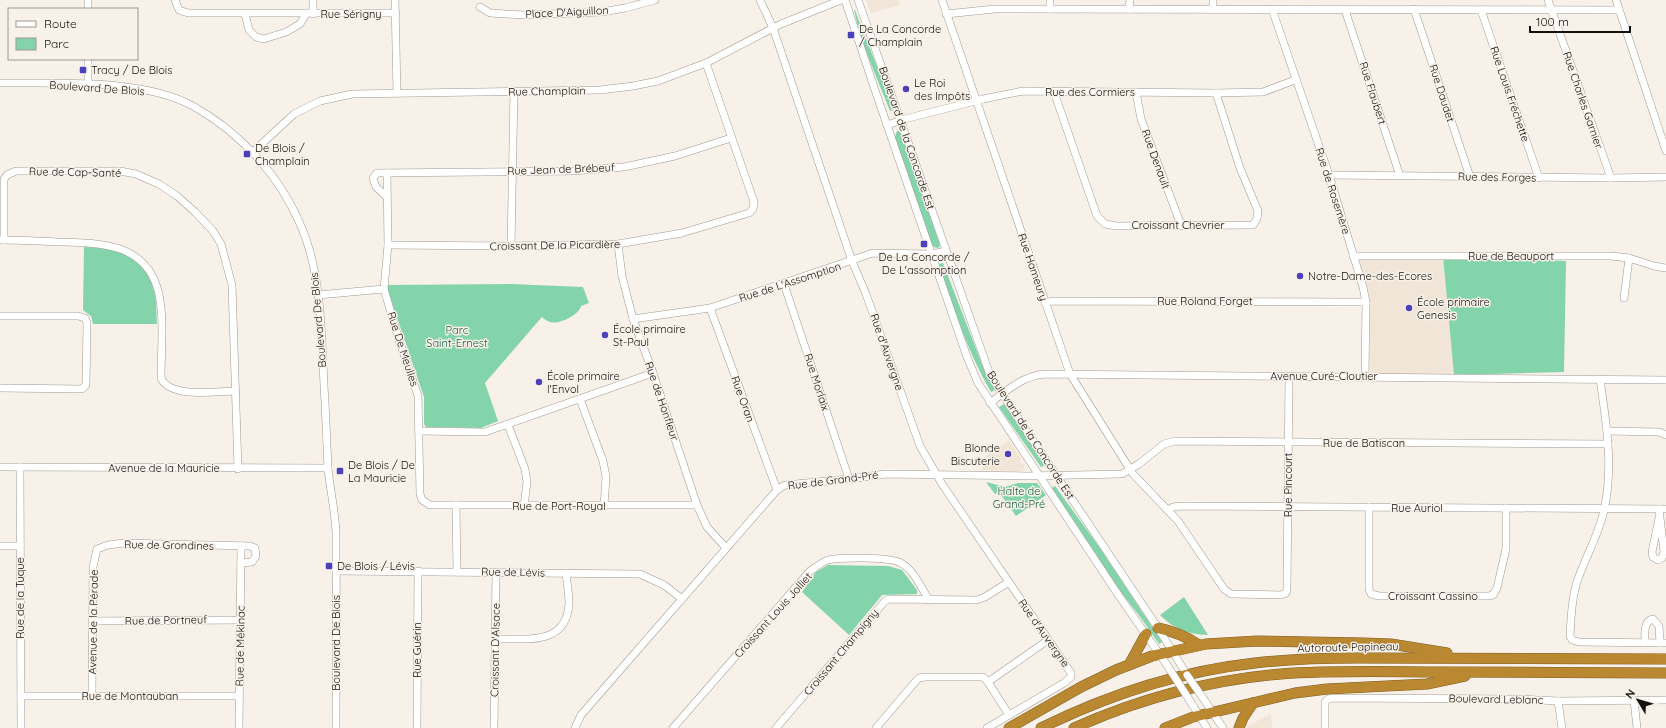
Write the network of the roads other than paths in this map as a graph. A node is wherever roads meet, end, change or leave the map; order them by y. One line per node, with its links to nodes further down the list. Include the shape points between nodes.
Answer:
1 (175, 0): 25 (street, Rue Sérigny, via 179,10 188,14)
2 (313, 0): 26 (street)
3 (395, 0): 27 (street)
4 (654, 0): 15 (street, Place D'Aiguillon, via 602,12 523,15 490,13)
5 (760, 0): 29 (street, Rue d'Auvergne)
6 (841, 0): 29 (street, Rue Champlain)
7 (846, 0): 42 (street, Boulevard de la Concorde Est)
8 (858, 0): 41 (street, Boulevard de la Concorde Est)
9 (942, 0): 28 (street, Rue Hameury)
10 (1050, 0): 16 (street)
11 (1130, 0): 17 (street)
12 (1213, 0): 18 (street)
13 (1548, 0): 23 (street, Rue Charles Garnier)
14 (1616, 0): 24 (street)
15 (480, 7)
16 (1050, 9): 17 (street); 28 (street, via 995,9)
17 (1129, 9): 18 (street)
18 (1213, 9): 19 (street)
19 (1272, 9): 20 (street); 32 (street, Rue de Rosemère)
20 (1345, 10): 21 (street); 49 (street, Rue Flaubert)
21 (1414, 10): 22 (street); 50 (street, Rue Daudet)
22 (1481, 10): 23 (street); 52 (street, Rue Louis Fréchette)
23 (1552, 10): 24 (street); 53 (street, Rue Charles Garnier)
24 (1620, 10): 44 (street)
25 (245, 14): 26 (street, Rue Sérigny); 26 (street, Rue Sérigny, via 249,30 256,37 264,39 286,32)
26 (310, 14): 27 (street, Rue Sérigny)
27 (396, 14): 38 (street)
28 (946, 14): 40 (street, Rue Hameury)
29 (773, 28): 31 (street, Rue Champlain); 64 (street, Rue d'Auvergne)
30 (88, 60): 34 (street)
31 (706, 63): 35 (street, Rue Champlain, via 658,81 633,86 600,90); 43 (street, Croissant De la Picardière)
32 (1295, 80): 39 (street, Rue des Cormiers, via 1263,92); 48 (street, Rue de Rosemère)
33 (0, 83): 34 (street, Boulevard De Blois)
34 (88, 85): 45 (street, Boulevard De Blois, via 147,91 192,106)
35 (514, 92): 38 (street, Rue Champlain); 46 (street)
36 (1054, 92): 37 (street, Rue des Cormiers); 40 (street, Rue des Cormiers, via 1024,92); 55 (street, Croissant Chevrier, via 1097,216 1105,224 1116,226)
37 (1136, 92): 39 (street, Rue des Cormiers); 55 (street, Rue Denault, via 1141,119)
38 (397, 93): 45 (street, Rue Champlain, via 352,94 320,101 294,114)
39 (1216, 93): 55 (street, Croissant Chevrier, via 1240,168 1258,210 1257,219 1253,225)
40 (975, 101): 41 (street, Rue des Cormiers); 71 (street, Rue Hameury)
41 (901, 120): 42 (street, Rue des Cormiers); 60 (street, Boulevard de la Concorde Est)
42 (887, 125): 61 (street, Boulevard de la Concorde Est)
43 (731, 138): 46 (street, Rue Jean de Brébeuf, via 675,156 624,167); 57 (street, Croissant De la Picardière, via 754,202 749,213 682,233)
44 (1666, 151)
45 (253, 152): 68 (street, Boulevard De Blois, via 281,186 301,226 312,262)
46 (514, 170): 47 (street, Rue Jean de Brébeuf); 59 (street)
47 (387, 173): 54 (street, Rue De Meulles); 54 (street, via 377,173 373,178 376,187)
48 (1328, 175): 49 (street, Rue des Forges); 62 (street, Rue de Rosemère)
49 (1400, 176): 50 (street, Rue des Forges)
50 (1470, 177): 52 (street, Rue des Forges)
51 (1666, 177): 53 (street, Rue des Forges)
52 (1539, 178): 53 (street, Rue des Forges)
53 (1611, 178)
54 (387, 197): 58 (street, Rue De Meulles)
55 (1181, 225)
56 (2, 240): 82 (street, via 94,242 111,245 133,254 151,272 158,288 161,316 161,378 164,384 173,390 188,392); 82 (street, Rue de Cap-Santé, via 4,179 6,174 16,171 120,171 136,174 178,196 196,212 221,244 232,285)
57 (618, 244): 59 (street, Croissant De la Picardière); 74 (street, Rue de Honfleur, via 622,276)
58 (388, 245): 59 (street, Croissant De la Picardière); 67 (street, Rue De Meulles)
59 (511, 246)
60 (946, 252): 61 (street, Rue de L'Assomption); 83 (street, Boulevard de la Concorde Est, via 986,365)
61 (932, 254): 64 (street, Rue de L'Assomption, via 873,253); 85 (street, Boulevard de la Concorde Est, via 971,367)
62 (1353, 256): 63 (street, Rue de Beauport); 70 (street, Rue de Rosemère)
63 (1629, 258): 65 (street, Rue de Beauport); 69 (street)
64 (852, 261): 66 (street, Rue de L'Assomption); 97 (street, Rue d'Auvergne, via 920,446)
65 (1666, 268)
66 (784, 284): 72 (street, Rue de L'Assomption); 100 (street, Rue Morlaix)
67 (384, 289): 68 (street); 87 (street, Rue De Meulles, via 418,396)
68 (318, 295): 94 (street, Boulevard De Blois)
69 (1624, 298)
70 (1366, 302): 71 (street, Rue Roland Forget); 78 (street, Rue de Rosemère)
71 (1045, 303): 76 (street, Rue Hameury)
72 (710, 308): 74 (street, Rue de L'Assomption); 101 (street, Rue Oran)
73 (0, 316): 81 (street, via 78,316 86,318 88,323 86,385 82,389)
74 (633, 319): 75 (street, Rue de Honfleur)
75 (653, 372): 84 (street); 103 (street, Rue de Honfleur)
76 (1070, 374): 77 (street, Avenue Curé-Cloutier); 83 (street, Avenue Curé-Cloutier, via 1034,375); 96 (street, Rue Hameury)
77 (1289, 376): 78 (street, Avenue Curé-Cloutier); 90 (street, Rue Pincourt)
78 (1365, 377): 79 (street, Avenue Curé-Cloutier)
79 (1600, 379): 80 (street, Avenue Curé-Cloutier); 88 (street)
80 (1666, 380)
81 (0, 388)
82 (236, 390): 95 (street, Rue de Cap-Santé)
83 (1002, 394): 85 (street, Avenue Curé-Cloutier); 98 (street, Boulevard de la Concorde Est)
84 (580, 399): 86 (street); 106 (street, via 603,461 606,477)
85 (990, 403): 99 (street, Boulevard de la Concorde Est)
86 (508, 425): 87 (street, via 485,432); 105 (street, via 525,469 527,482)
87 (419, 431): 102 (street, Rue De Meulles)
88 (1608, 431): 89 (street); 91 (street)
89 (1666, 434)
90 (1288, 442): 91 (street, Rue de Batiscan); 96 (street, Rue de Batiscan, via 1169,442 1161,445); 107 (street, Rue Pincourt)
91 (1608, 444): 110 (street, via 1608,480)
92 (0, 467): 93 (street, Avenue de la Mauricie)
93 (20, 467): 95 (street, Avenue de la Mauricie); 115 (street, Rue de la Tuque)
94 (328, 468): 95 (street, Avenue de la Mauricie); 120 (street, Boulevard De Blois, via 336,531)
95 (238, 469)
96 (1131, 470): 98 (street, Rue de Grand-Pré, via 1122,474); 112 (street, Rue Hameury, via 1144,487)
97 (935, 474): 99 (street, Rue de Grand-Pré); 100 (street, Rue de Grand-Pré, via 885,474); 125 (street, Rue d'Auvergne)
98 (1056, 475): 99 (street, Rue de Grand-Pré); 131 (street, Boulevard de la Concorde Est)
99 (1038, 476): 132 (street, Boulevard de la Concorde Est)
100 (849, 479): 101 (street, Rue de Grand-Pré, via 785,485)
101 (777, 490): 117 (street, Rue de Grand-Pré)
102 (422, 500): 104 (street, Rue de Port-Royal, via 430,505)
103 (697, 505): 106 (street, Rue de Port-Royal); 117 (street, Rue de Honfleur, via 707,527)
104 (456, 506): 105 (street, Rue de Port-Royal); 122 (street)
105 (524, 506): 106 (street, Rue de Port-Royal)
106 (604, 506)
107 (1288, 506): 108 (street, Rue Auriol); 112 (street, Rue Auriol, via 1180,506); 126 (street, Rue Pincourt)
108 (1369, 507): 109 (street, Rue Auriol); 109 (street, Croissant Cassino, via 1368,589 1371,594 1379,596 1493,595 1506,549)
109 (1506, 508): 110 (street, Rue Auriol)
110 (1604, 509): 111 (street, Rue Auriol); 135 (street, via 1578,579 1571,638 1576,641)
111 (1662, 509): 113 (street)
112 (1168, 510): 126 (street, Rue Hameury, via 1228,593)
113 (1659, 518): 113 (street, via 1652,552 1658,560 1664,552)
114 (0, 546): 115 (street)
115 (20, 546): 146 (street, Rue de la Tuque)
116 (241, 546): 118 (street, Rue de Grondines, via 124,544); 119 (street, Rue de Mékinac); 119 (street, via 254,548 256,556 252,562)
117 (726, 548): 127 (street, Rue de Grand-Pré)
118 (97, 549): 130 (street, Avenue de la Pérade, via 93,567)
119 (241, 563): 129 (street, Rue de Mékinac)
120 (336, 571): 121 (street, Rue de Lévis); 158 (street, Boulevard De Blois)
121 (418, 571): 122 (street, Rue de Lévis); 159 (street, Rue Guérin)
122 (457, 572): 123 (street, Rue de Lévis)
123 (496, 572): 124 (street, Rue de Lévis); 133 (street, Croissant D'Alsace)
124 (566, 573): 127 (street, Rue de Lévis, via 640,574 664,585); 133 (street, via 569,603 567,617 561,628 544,637)
125 (1009, 582): 128 (street, Croissant Champigny, via 978,600); 134 (street, Rue d'Auvergne)
126 (1286, 594)
127 (682, 599): 161 (street, Rue de Grand-Pré, via 581,715)
128 (929, 600): 162 (street, Croissant Louis Jolliet, via 901,563 893,560 846,558 826,560 810,571); 163 (street, Croissant Champigny, via 885,601)
129 (240, 620): 130 (street, Rue de Portneuf); 148 (street, Rue de Mékinac)
130 (93, 621): 147 (street, Avenue de la Pérade)
131 (1158, 628): 137 (highway, via 1169,630); 138 (street, Boulevard de la Concorde Est)
132 (1146, 634): 139 (street, Boulevard de la Concorde Est); 142 (highway)
133 (496, 639): 160 (street, Croissant D'Alsace)
134 (1048, 640): 145 (street); 154 (street, Rue d'Auvergne, via 1071,675 1064,683)
135 (1645, 643): 136 (street); 136 (street, via 1646,625 1653,619 1659,626)
136 (1663, 643)
137 (1199, 645): 138 (highway); 140 (highway, via 1256,641 1391,644)
138 (1172, 651): 139 (highway); 153 (street, Boulevard de la Concorde Est, bridge)
139 (1159, 654): 142 (highway); 155 (street, Boulevard de la Concorde Est, bridge)
140 (1481, 658): 141 (highway, Autoroute Papineau); 167 (highway, Autoroute Papineau, via 1323,658 1234,666 1183,676 1141,688 1097,703)
141 (1666, 659)
142 (1128, 665): 166 (highway, via 1086,684)
143 (1482, 672): 144 (highway); 152 (highway, via 1427,684 1309,690); 168 (highway, via 1326,672 1243,679 1150,699)
144 (1666, 673)
145 (988, 682): 154 (street); 164 (street, via 980,677 919,678)
146 (21, 696): 147 (street, Rue de Montauban); 156 (street, Rue de la Tuque)
147 (92, 696): 148 (street, Rue de Montauban)
148 (239, 696): 157 (street, Rue de Mékinac)
149 (1634, 700): 150 (street, Boulevard Leblanc); 151 (street, Boulevard Leblanc); 175 (street)
150 (1666, 700)
151 (1558, 701): 173 (street, Boulevard Leblanc, via 1333,698 1326,701); 174 (street)
152 (1253, 703): 153 (highway); 172 (highway)
153 (1213, 713): 155 (highway); 171 (street, Boulevard de la Concorde Est)
154 (1009, 715): 165 (street)
155 (1200, 716): 169 (highway); 170 (street, Boulevard de la Concorde Est)
156 (20, 728)
157 (239, 728)
158 (336, 728)
159 (417, 728)
160 (494, 728)
161 (575, 728)
162 (673, 728)
163 (776, 728)
164 (876, 728)
165 (987, 728)
166 (1009, 728)
167 (1041, 728)
168 (1074, 728)
169 (1165, 728)
170 (1207, 728)
171 (1223, 728)
172 (1239, 728)
173 (1324, 728)
174 (1562, 728)
175 (1637, 728)

